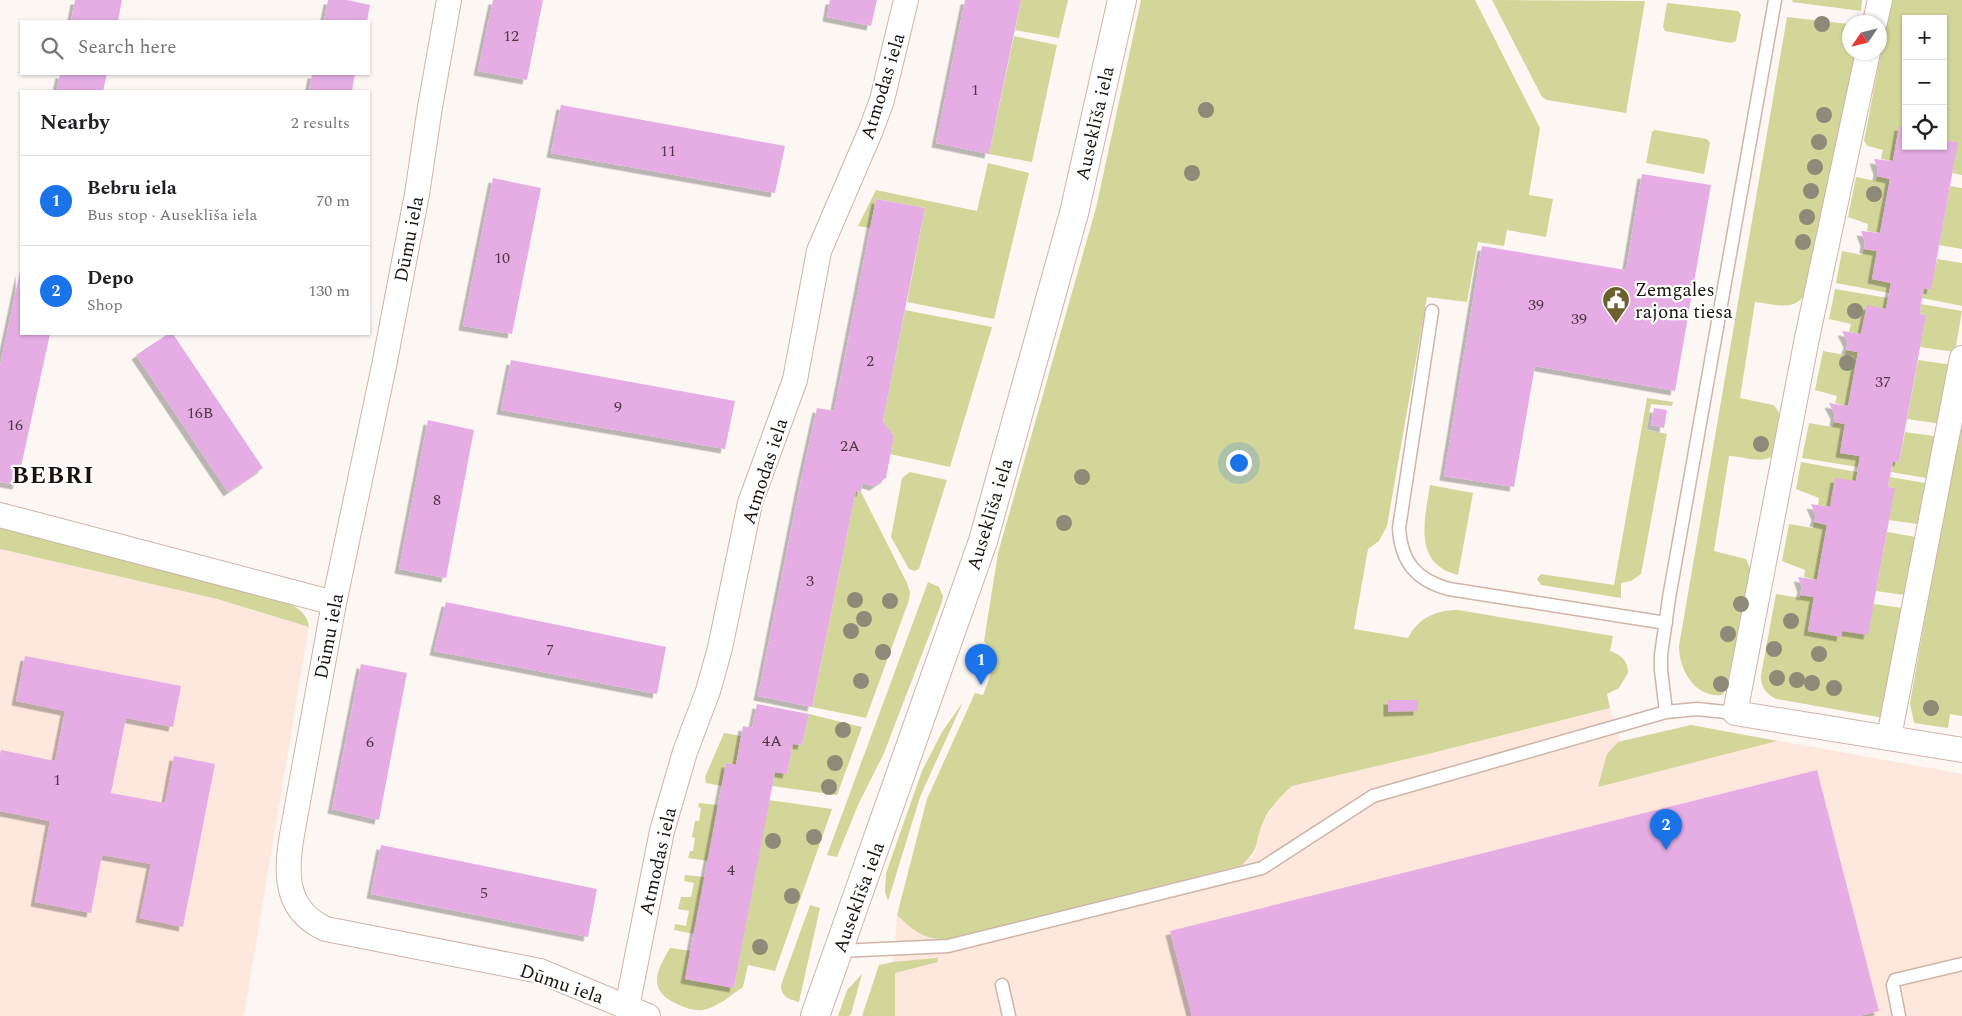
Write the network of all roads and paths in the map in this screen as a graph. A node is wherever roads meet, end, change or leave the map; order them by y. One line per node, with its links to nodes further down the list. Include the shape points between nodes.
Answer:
1 (449, 0): 11 (street, Dūmu iela, via 418,194)
2 (906, 0): 20 (street, Atmodas iela, via 882,100 819,252 795,380 750,503 715,670 685,752 662,831)
3 (1122, 0): 17 (street, Auseklīša iela, via 1074,213 983,541)
4 (1775, 0): 12 (lane)
5 (1880, 0): 6 (street)
6 (1877, 15)
7 (1866, 60): 14 (street, via 1807,338)
8 (1432, 311): 12 (lane, via 1400,528 1403,551 1413,570 1449,590)
9 (1962, 358): 15 (street)
10 (0, 514): 11 (street)
11 (334, 602): 20 (street, Dūmu iela, via 290,848 289,883 302,912 326,929 540,970)
12 (1666, 623): 13 (lane, via 1661,655)
13 (1666, 712): 14 (lane, via 1697,709); 17 (lane, via 1373,796 1262,868 948,946)
14 (1735, 713): 15 (street)
15 (1889, 737): 16 (street)
16 (1962, 750)
17 (839, 951): 22 (street, Auseklīša iela)
18 (1962, 964): 24 (lane, via 1895,980)
19 (1002, 985): 23 (lane)
20 (627, 1006): 21 (street, Dūmu iela)
21 (648, 1016)
22 (815, 1016)
23 (1010, 1016)
24 (1899, 1016)

